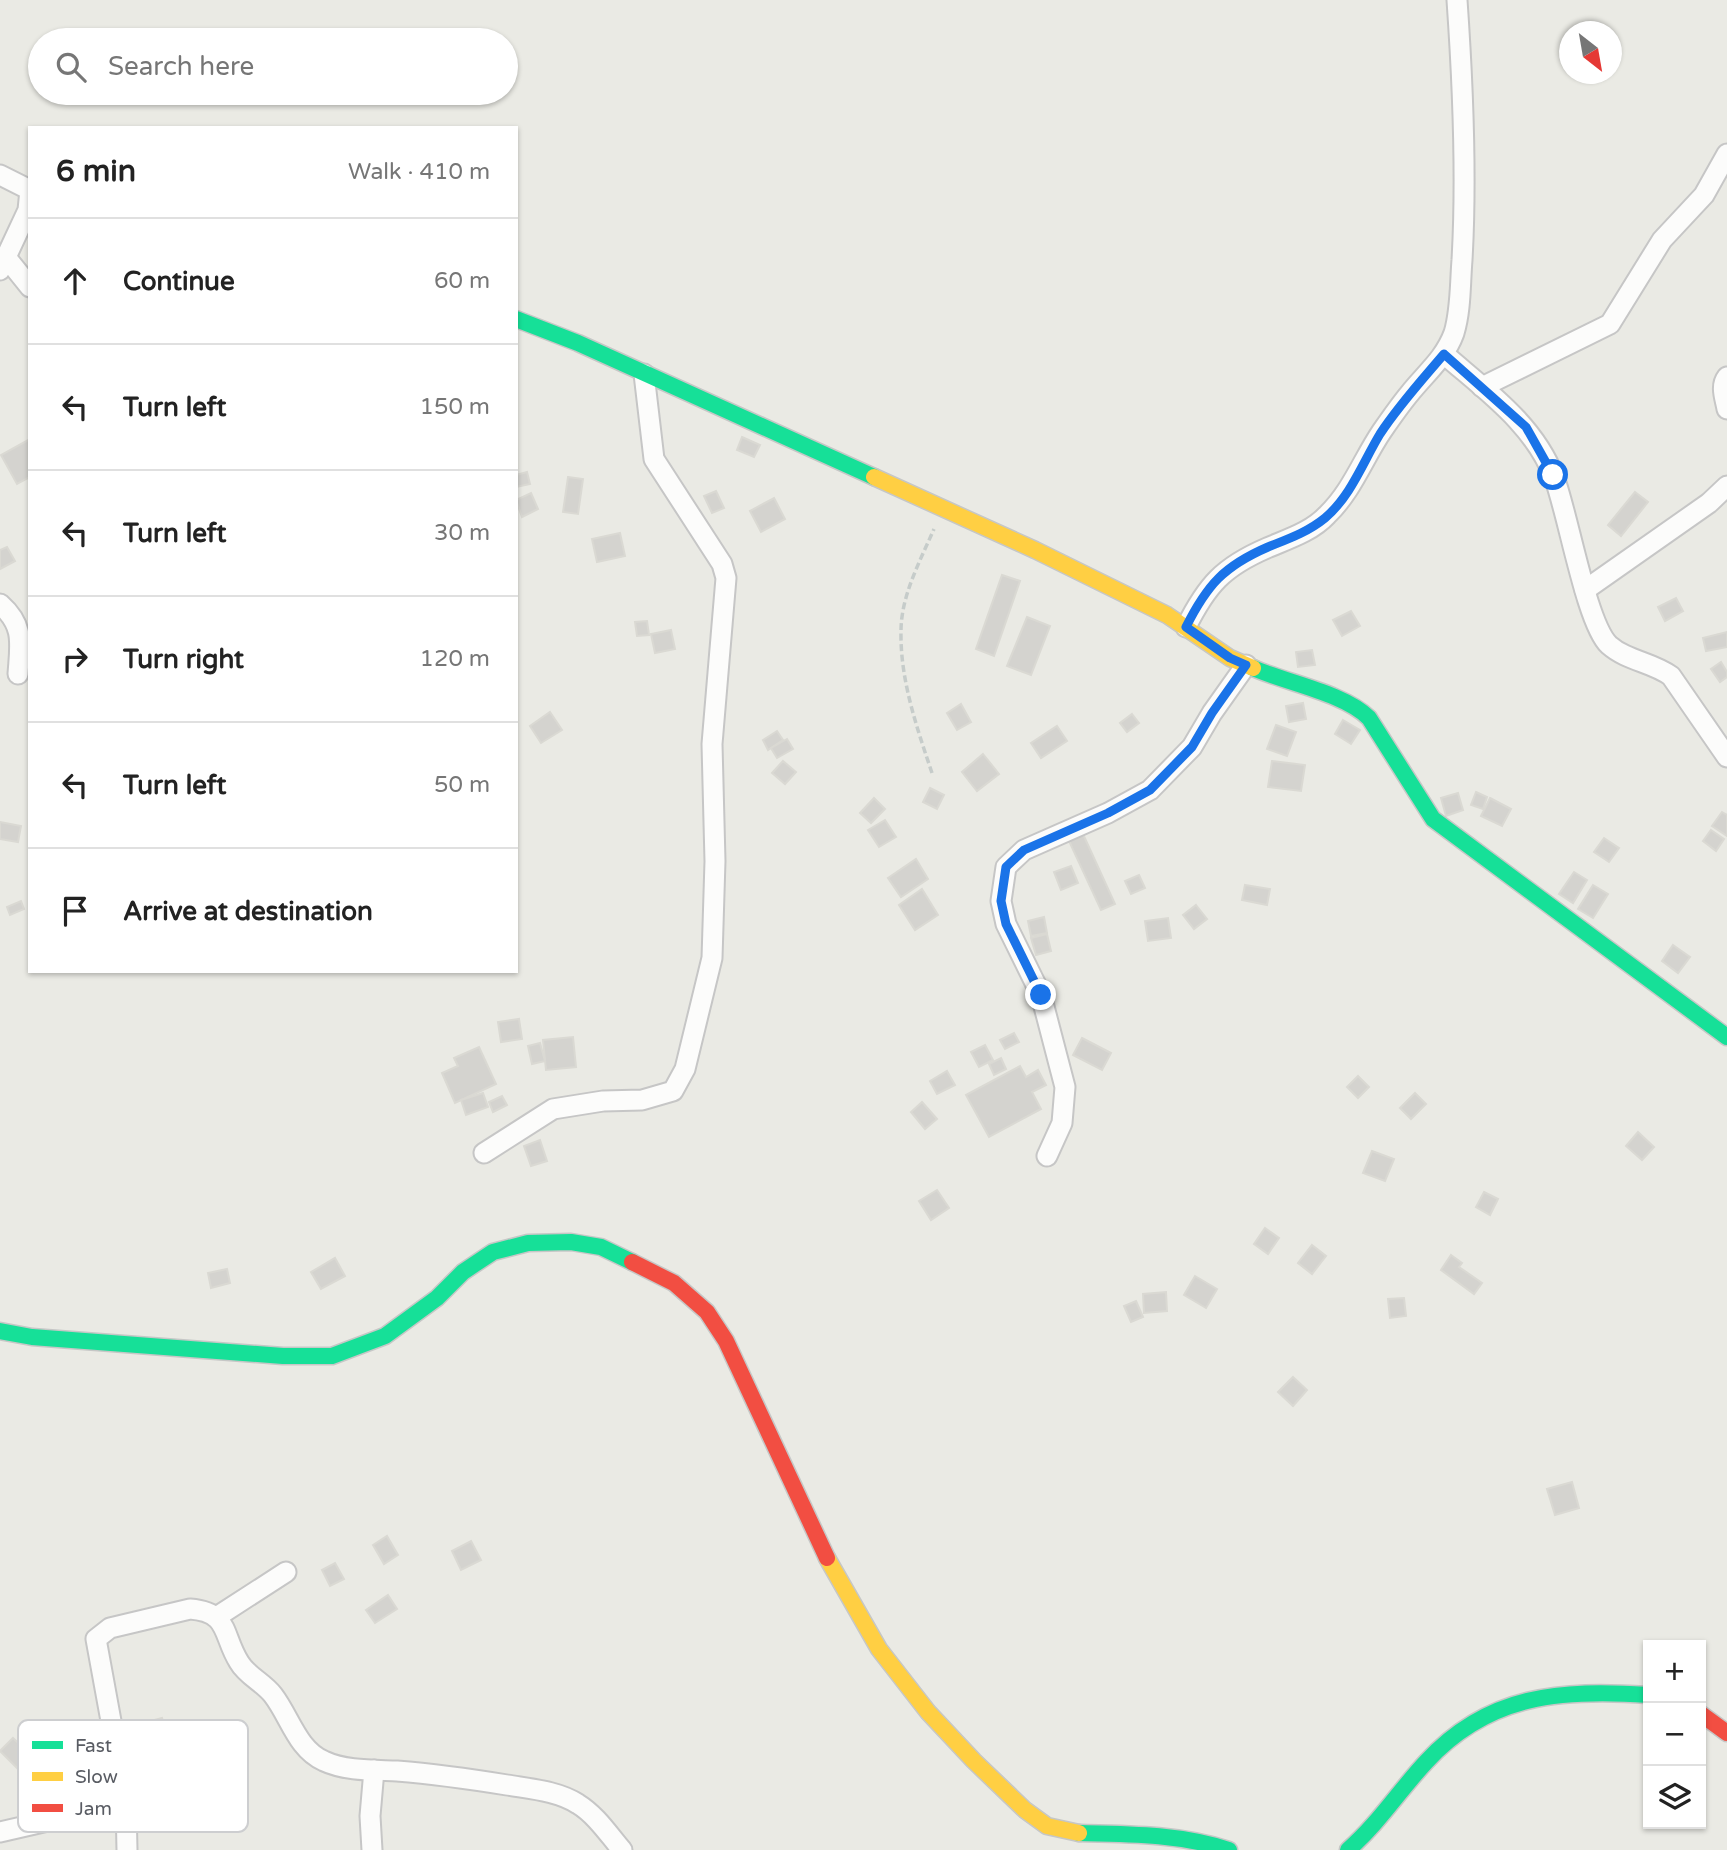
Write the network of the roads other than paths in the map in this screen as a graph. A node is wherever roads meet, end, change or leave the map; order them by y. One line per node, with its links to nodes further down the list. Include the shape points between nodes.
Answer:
1 (1457, 0): 9 (street, via 1464,218 1458,312)
2 (1727, 155): 12 (street, via 1704,195 1662,240 1610,324)
3 (0, 175): 4 (street)
4 (28, 189)
5 (28, 210): 6 (street)
6 (3, 263): 7 (street)
7 (28, 286)
8 (518, 320): 10 (main road)
9 (1444, 354): 12 (street); 17 (street, via 1396,412 1345,496 1325,518 1227,570 1209,586)
10 (644, 374): 17 (main road, via 1035,550); 22 (street, via 654,459 722,564 726,578 712,744 712,958 685,1069 673,1091 642,1100 553,1109)
11 (1727, 377): 13 (street, via 1723,390)
12 (1482, 387): 15 (street, via 1526,427 1553,475)
13 (1727, 409)
14 (1727, 486): 15 (street)
15 (1585, 590): 20 (street, via 1607,643 1671,676)
16 (0, 604): 19 (street, via 18,626)
17 (1186, 627): 18 (main road)
18 (1246, 665): 21 (main road, via 1360,709 1433,819); 23 (street, via 1192,747 1150,790 1024,850 1006,867 1001,901 1006,924 1041,995 1065,1087 1062,1123)
19 (18, 674)
20 (1727, 757)
21 (1727, 1037)
22 (484, 1153)
23 (1047, 1156)
24 (0, 1331): 38 (main road, via 283,1356 332,1356 385,1336 493,1252 528,1243 601,1247 674,1283 707,1312 726,1340 833,1570 879,1649 928,1712 1007,1793 1048,1826 1072,1833 1157,1835)
25 (286, 1572): 26 (street)
26 (219, 1619): 29 (street, via 190,1609 110,1628 96,1639); 31 (street, via 237,1660 272,1693 312,1755 335,1766)
27 (1643, 1695): 39 (main road, via 1540,1698 1491,1712 1441,1746)
28 (1706, 1718): 30 (main road)
29 (110, 1720)
30 (1727, 1733)
31 (374, 1770): 36 (street); 37 (street, via 446,1775 558,1794 579,1804)
32 (18, 1828): 33 (street)
33 (0, 1832)
34 (126, 1832): 35 (street)
35 (127, 1850)
36 (372, 1850)
37 (622, 1850)
38 (1229, 1850)
39 (1348, 1850)

